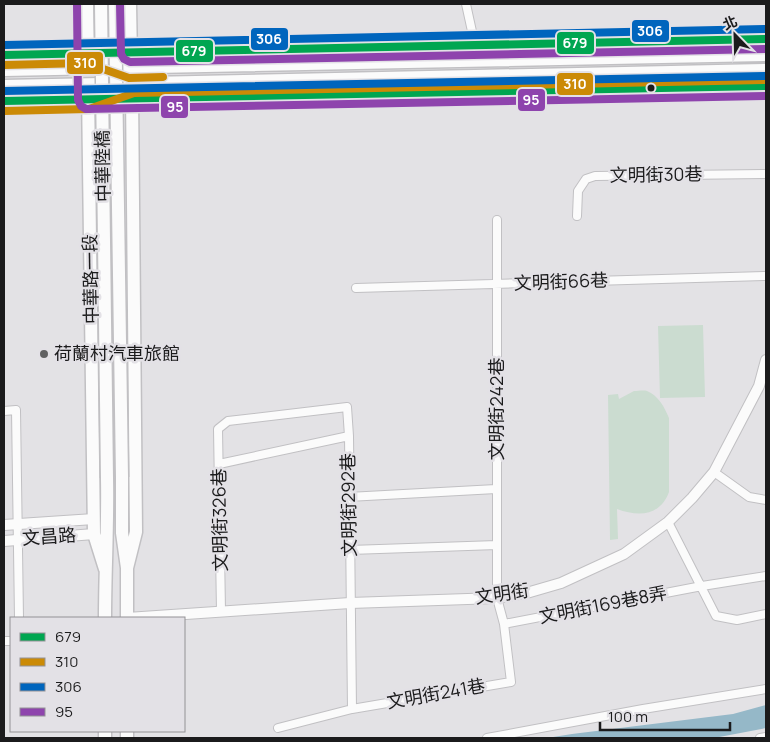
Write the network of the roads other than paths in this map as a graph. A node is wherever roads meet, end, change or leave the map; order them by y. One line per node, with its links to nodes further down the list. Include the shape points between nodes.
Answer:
1 (87, 4): 9 (main road, 中華路一段)
2 (102, 4): 33 (main road, 中華陸橋, bridge)
3 (116, 4): 46 (main road, 中華陸橋, bridge, via 122,533)
4 (130, 4): 8 (main road)
5 (466, 4): 7 (street)
6 (766, 39): 7 (main road)
7 (476, 45): 8 (main road)
8 (131, 52): 9 (main road); 14 (main road)
9 (88, 53): 10 (main road); 14 (main road); 15 (main road, 中華路一段)
10 (4, 55)
11 (766, 55): 14 (main road)
12 (4, 70): 15 (main road)
13 (766, 70): 14 (main road)
14 (131, 75): 15 (main road); 18 (main road); 19 (main road)
15 (88, 76): 16 (main road); 18 (main road, 中華路一段)
16 (4, 86)
17 (766, 86): 19 (main road)
18 (88, 99): 19 (main road); 20 (main road); 37 (main road, 中華路一段)
19 (132, 99): 46 (main road, via 136,532)
20 (4, 101)
21 (766, 174): 22 (street, 文明街30巷, via 595,176 586,179 578,192)
22 (577, 216)
23 (497, 220): 25 (street, 文明街242巷)
24 (766, 276): 25 (street, 文明街66巷)
25 (497, 284): 26 (street, 文明街66巷); 34 (street, 文明街242巷)
26 (356, 288)
27 (766, 360): 32 (street, 文明街, via 759,386)
28 (347, 407): 30 (street, 文明街292巷); 31 (street, 文明街326巷, via 228,422 218,429)
29 (4, 411): 39 (street, via 16,410)
30 (349, 436): 31 (street); 35 (street, 文明街292巷)
31 (219, 464): 52 (street, 文明街326巷)
32 (714, 472): 36 (street, via 749,497); 38 (street, 文明街)
33 (107, 478): 47 (main road, 中華路一段)
34 (496, 489): 35 (street); 44 (street, 文明街242巷)
35 (348, 497): 45 (street, 文明街292巷)
36 (766, 500)
37 (94, 520): 39 (street, 文昌路); 41 (main road, 中華路一段)
38 (668, 522): 49 (street); 50 (street, 文明街, via 624,554 589,571 561,583)
39 (17, 524): 40 (street, 文昌路); 42 (street)
40 (4, 525)
41 (94, 534): 42 (street, 文昌路); 47 (main road, 中華路一段)
42 (19, 540): 43 (street, 文昌路); 54 (street)
43 (4, 541)
44 (497, 545): 45 (street); 50 (street, 文明街242巷)
45 (350, 550): 51 (street, 文明街292巷)
46 (126, 568): 56 (main road)
47 (105, 569): 55 (main road, 中華路一段)
48 (766, 576): 49 (street, 文明街169巷8弄)
49 (702, 586): 53 (street, via 716,616 736,620); 58 (street, 文明街169巷8弄)
50 (497, 598): 51 (street, 文明街); 58 (street, 文明街241巷)
51 (350, 603): 52 (street, 文明街); 60 (street, 文明街292巷)
52 (222, 611): 57 (street, 文明街)
53 (766, 614)
54 (19, 617)
55 (105, 617)
56 (127, 617)
57 (141, 617)
58 (504, 624): 60 (street, 文明街241巷, via 510,682)
59 (766, 689): 63 (street)
60 (352, 709): 61 (street, 文明街241巷)
61 (278, 728)
62 (766, 737): 64 (street)
63 (487, 738)
64 (760, 738)

